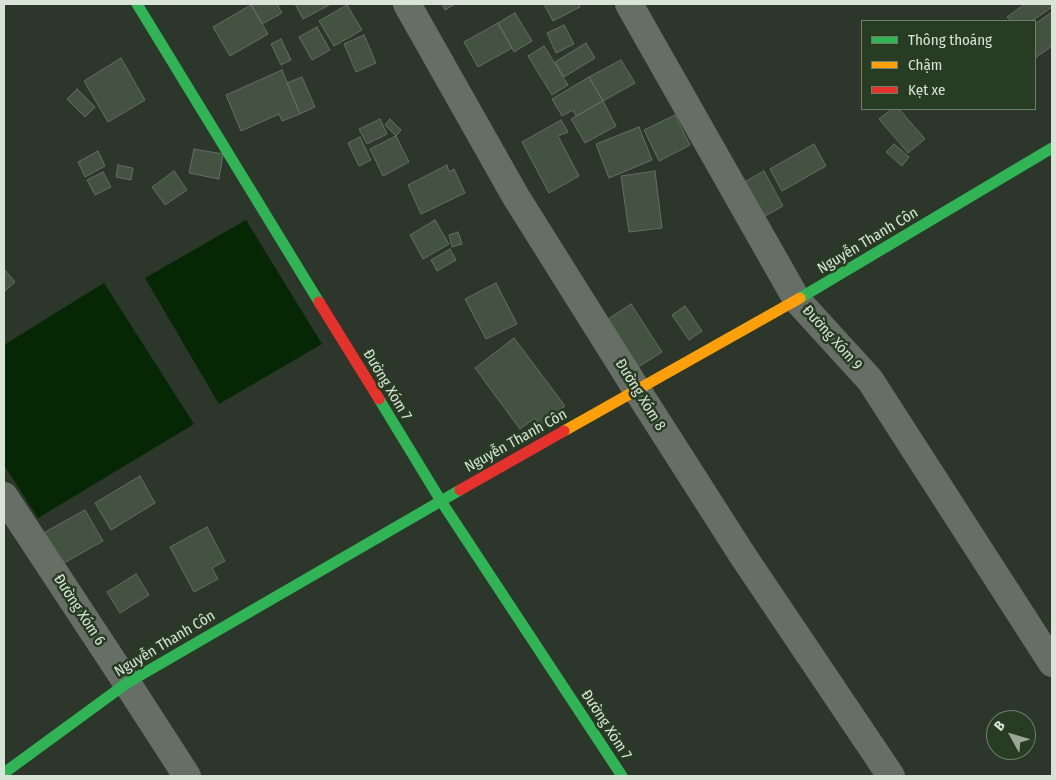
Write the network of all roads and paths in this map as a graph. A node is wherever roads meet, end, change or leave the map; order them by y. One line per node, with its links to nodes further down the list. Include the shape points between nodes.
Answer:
1 (137, 4): 8 (street, Đường Xóm 7)
2 (407, 4): 6 (street, Đường Xóm 8, via 516,197)
3 (629, 4): 5 (street, Đường Xóm 9)
4 (1052, 148): 5 (street, Nguyễn Thanh Côn)
5 (797, 300): 6 (street, Nguyễn Thanh Côn); 9 (street, Đường Xóm 9, via 870,380)
6 (637, 390): 8 (street, Nguyễn Thanh Côn); 14 (street, Đường Xóm 8, via 743,556)
7 (4, 496): 10 (street, Đường Xóm 6)
8 (441, 501): 10 (street, Nguyễn Thanh Côn); 13 (street, Đường Xóm 7)
9 (1052, 663)
10 (127, 683): 11 (street, Nguyễn Thanh Côn); 12 (street, Đường Xóm 6)
11 (4, 773)
12 (187, 776)
13 (622, 776)
14 (891, 776)

